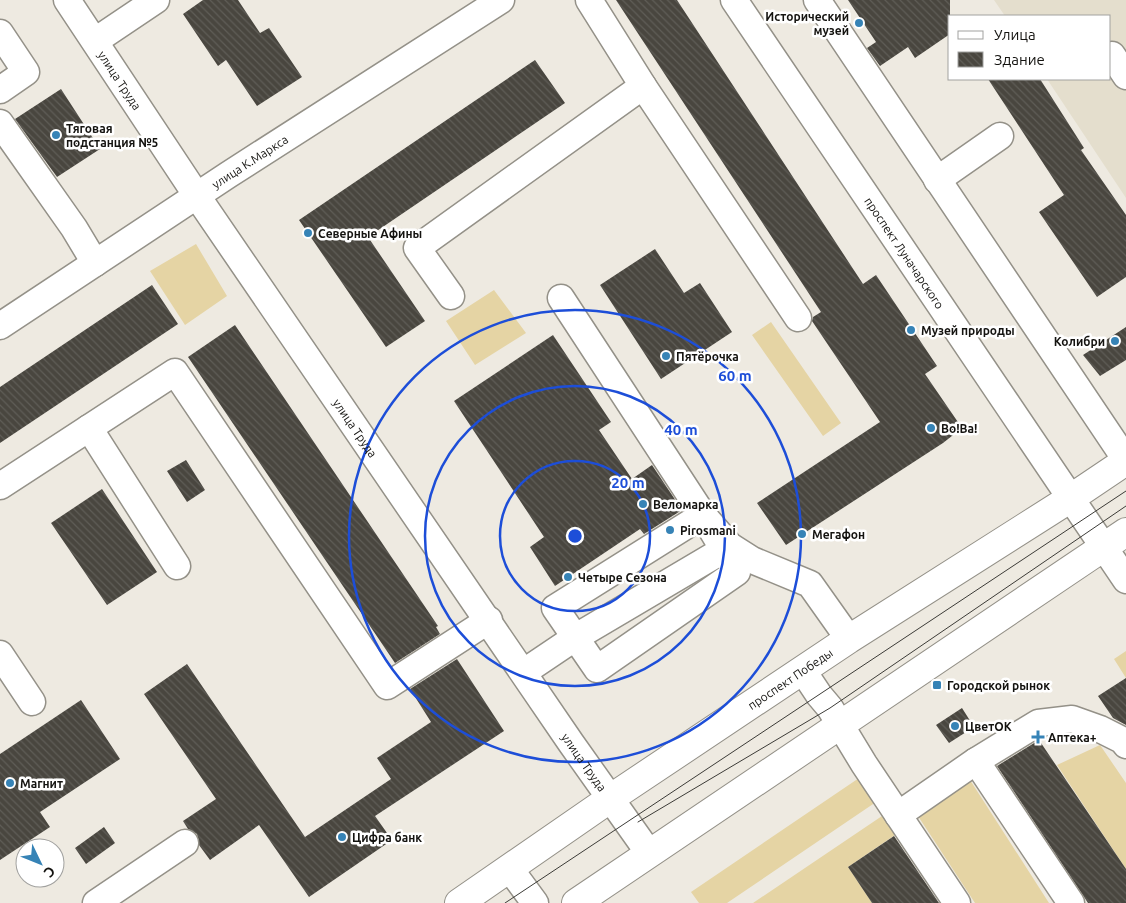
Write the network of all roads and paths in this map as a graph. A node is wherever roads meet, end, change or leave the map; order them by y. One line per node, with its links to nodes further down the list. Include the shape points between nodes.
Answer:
1 (67, 0): 8 (street, улица Труда)
2 (156, 0): 8 (street)
3 (501, 0): 16 (street, улица К.Маркса)
4 (589, 0): 11 (street)
5 (734, 0): 25 (street, проспект Луначарского)
6 (817, 0): 15 (street)
7 (0, 33): 12 (street, via 26,72)
8 (95, 41): 16 (street, улица Труда)
9 (1112, 55): 10 (street)
10 (1126, 76)
11 (643, 86): 18 (street, via 417,248); 20 (street)
12 (0, 90)
13 (0, 122): 17 (street)
14 (1000, 136): 15 (street)
15 (937, 180): 23 (street)
16 (197, 196): 17 (street, улица К.Маркса); 32 (street, улица Труда)
17 (95, 263): 21 (street, улица К.Маркса)
18 (451, 296)
19 (561, 298): 26 (street)
20 (798, 318)
21 (0, 326)
22 (89, 428): 24 (street); 30 (street); 32 (street, via 175,372 387,686)
23 (1126, 461): 25 (main road, проспект Победы)
24 (0, 486)
25 (1071, 498): 29 (street, проспект Луначарского); 34 (main road, проспект Победы)
26 (703, 515): 28 (street); 33 (street, via 555,608)
27 (1126, 532): 29 (main road)
28 (727, 548): 33 (street); 33 (street, via 737,572 597,669); 34 (street, via 810,584)
29 (1103, 548): 31 (street, проспект Луначарского); 39 (main road)
30 (177, 566)
31 (1126, 580)
32 (489, 620): 37 (street, улица Труда)
33 (576, 637): 37 (street)
34 (849, 639): 36 (main road, проспект Победы)
35 (0, 654): 38 (street)
36 (803, 671): 39 (street); 42 (main road, проспект Победы)
37 (524, 672): 42 (street, улица Труда)
38 (32, 702)
39 (840, 725): 43 (street); 45 (main road)
40 (1126, 745): 41 (street, via 1100,729 1072,719 1038,723)
41 (976, 760): 43 (street); 52 (street)
42 (611, 798): 45 (street, улица Труда); 46 (main road, проспект Победы)
43 (898, 814): 51 (street)
44 (185, 843): 47 (street)
45 (649, 853): 50 (main road)
46 (510, 869): 48 (main road, проспект Победы); 49 (street)
47 (96, 903)
48 (459, 903)
49 (535, 903)
50 (576, 903)
51 (957, 903)
52 (1071, 903)

